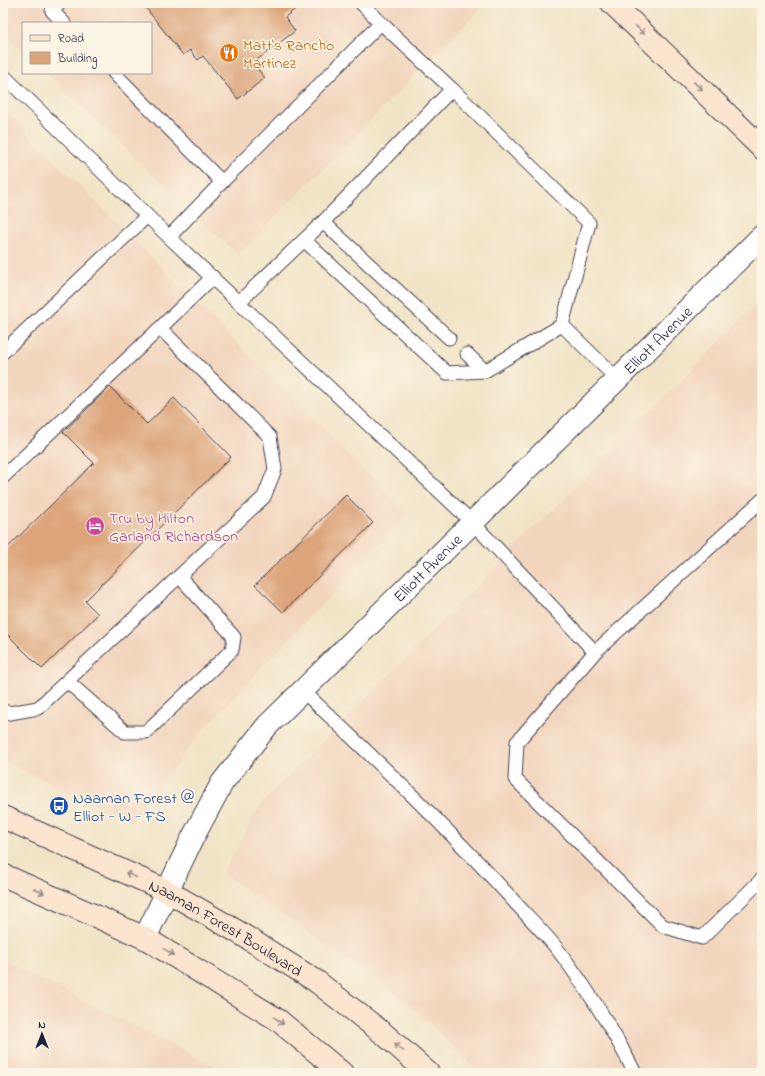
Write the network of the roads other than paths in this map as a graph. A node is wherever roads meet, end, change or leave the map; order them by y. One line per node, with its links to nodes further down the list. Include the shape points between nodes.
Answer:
1 (60, 3): 4 (lane, via 52,11)
2 (361, 3): 5 (lane)
3 (612, 3): 9 (main road, one-way to 9)
4 (63, 22)
5 (382, 23): 8 (lane); 10 (lane)
6 (115, 74): 10 (lane)
7 (3, 75): 11 (lane)
8 (452, 89): 12 (lane); 18 (lane, via 589,223)
9 (762, 148)
10 (222, 182): 14 (lane)
11 (147, 216): 14 (lane); 21 (lane)
12 (323, 222): 15 (lane); 20 (lane)
13 (762, 236): 24 (street, Elliott Avenue)
14 (169, 237): 16 (lane)
15 (304, 240): 17 (lane); 23 (lane, via 447,374)
16 (213, 277): 17 (lane); 19 (lane)
17 (239, 302): 27 (lane)
18 (562, 325): 23 (lane); 24 (lane)
19 (160, 328): 25 (lane); 28 (lane, via 270,437 275,469 264,497)
20 (449, 338)
21 (3, 352)
22 (467, 354): 23 (lane)
23 (485, 371)
24 (617, 379): 27 (street, Elliott Avenue)
25 (3, 477)
26 (762, 500): 29 (lane)
27 (472, 522): 29 (lane); 31 (street, Elliott Avenue)
28 (180, 577): 30 (lane); 30 (lane, via 234,637 232,650 146,732 125,732)
29 (595, 652): 35 (lane, via 517,742 515,779 663,926 702,938)
30 (68, 682): 32 (lane, via 38,708 10,713)
31 (303, 691): 36 (street, Elliott Avenue, via 267,726 222,783); 40 (lane, via 484,869 558,949 588,992)
32 (3, 711)
33 (3, 816): 36 (main road, Naaman Forest Boulevard, one-way to 33)
34 (3, 875): 37 (main road, one-way to 37)
35 (762, 880)
36 (167, 891): 37 (street, Elliott Avenue); 39 (main road, Naaman Forest Boulevard, one-way to 36, via 384,1034 316,981)
37 (145, 938): 38 (main road, one-way to 38, via 278,1020)
38 (342, 1073)
39 (428, 1073)
40 (635, 1073)

